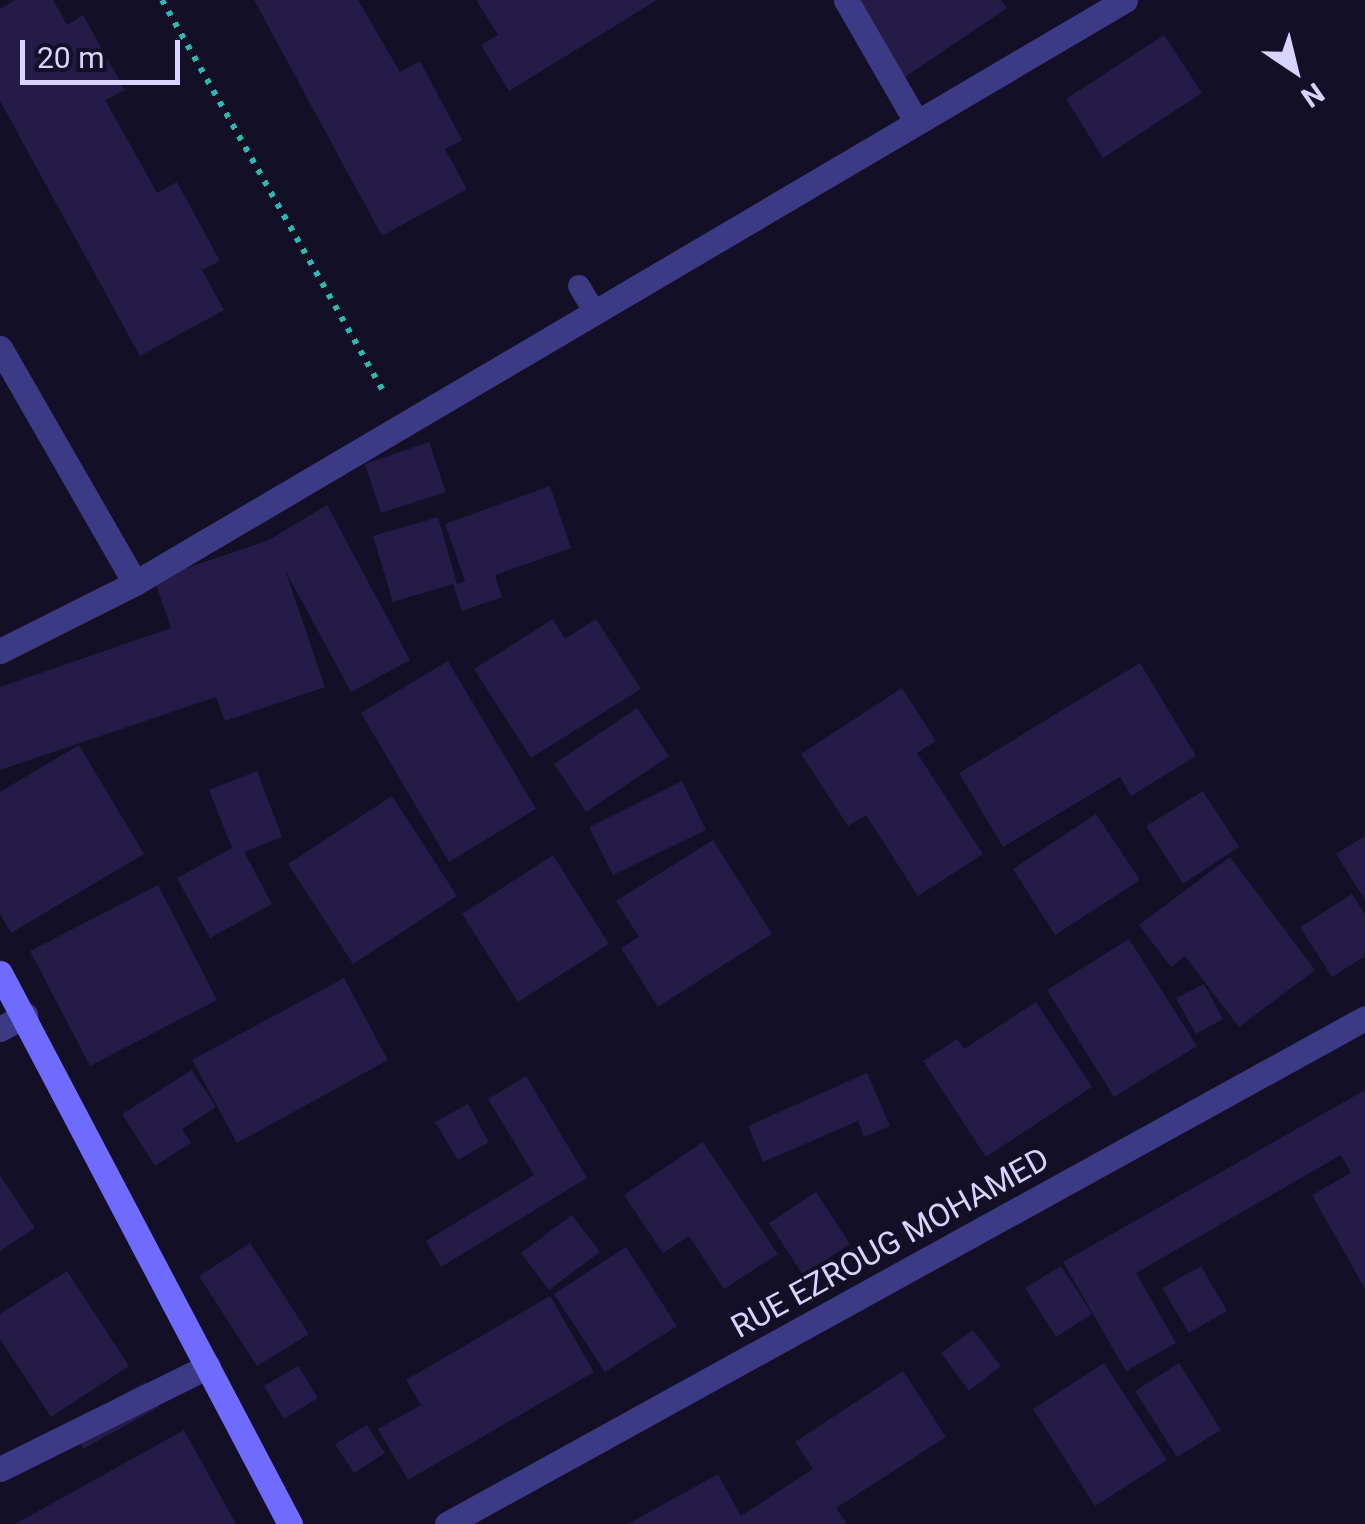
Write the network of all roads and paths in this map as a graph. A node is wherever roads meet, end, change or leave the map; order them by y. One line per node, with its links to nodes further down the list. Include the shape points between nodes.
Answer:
1 (162, 0): 8 (path)
2 (846, 0): 4 (street)
3 (1125, 0): 4 (street)
4 (916, 121): 6 (street)
5 (579, 286): 6 (lane)
6 (595, 313): 8 (street)
7 (0, 348): 9 (street)
8 (403, 426): 9 (street)
9 (135, 583): 10 (street)
10 (0, 651)
11 (0, 973): 12 (main road)
12 (25, 1015): 14 (street); 15 (main road)
13 (1365, 1018): 18 (street, RUE EZROUG MOHAMED)
14 (0, 1029)
15 (208, 1366): 16 (street); 17 (main road)
16 (0, 1469)
17 (290, 1524)
18 (447, 1524)

